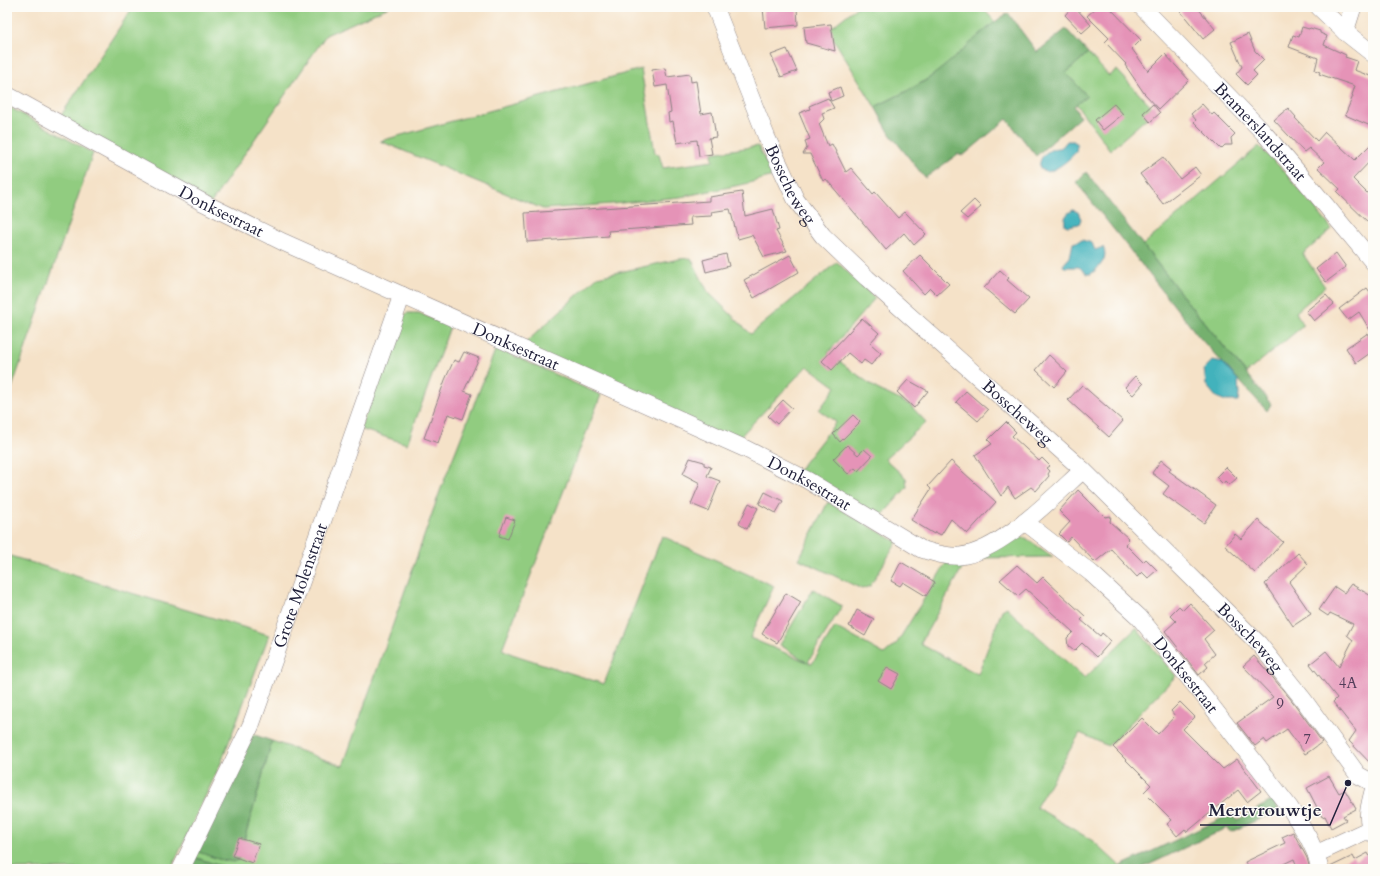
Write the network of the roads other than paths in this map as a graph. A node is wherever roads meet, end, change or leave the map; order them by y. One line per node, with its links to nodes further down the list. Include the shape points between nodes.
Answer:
1 (1142, 7): 8 (street, Bramerslandstraat, via 1263,132)
2 (1319, 7): 5 (street)
3 (1353, 7): 5 (street)
4 (720, 10): 10 (street, Bosscheweg, via 767,138 796,200 823,236)
5 (1345, 32): 6 (street)
6 (1373, 54)
7 (7, 95): 9 (street, Donksestraat, via 204,203)
8 (1373, 262)
9 (402, 296): 11 (street, Donksestraat, via 746,449 807,480 921,549 954,556 978,552 993,545); 16 (street, Grote Molenstraat, via 251,725)
10 (1083, 470): 11 (street, Donksestraat); 12 (street, Bosscheweg, via 1259,644 1358,775)
11 (1025, 522): 15 (street, Donksestraat, via 1091,573 1139,617 1290,808 1308,837)
12 (1373, 783)
13 (1373, 791): 14 (street, via 1368,811)
14 (1372, 832): 15 (street, Donksestraat)
15 (1318, 862)
16 (181, 869)

